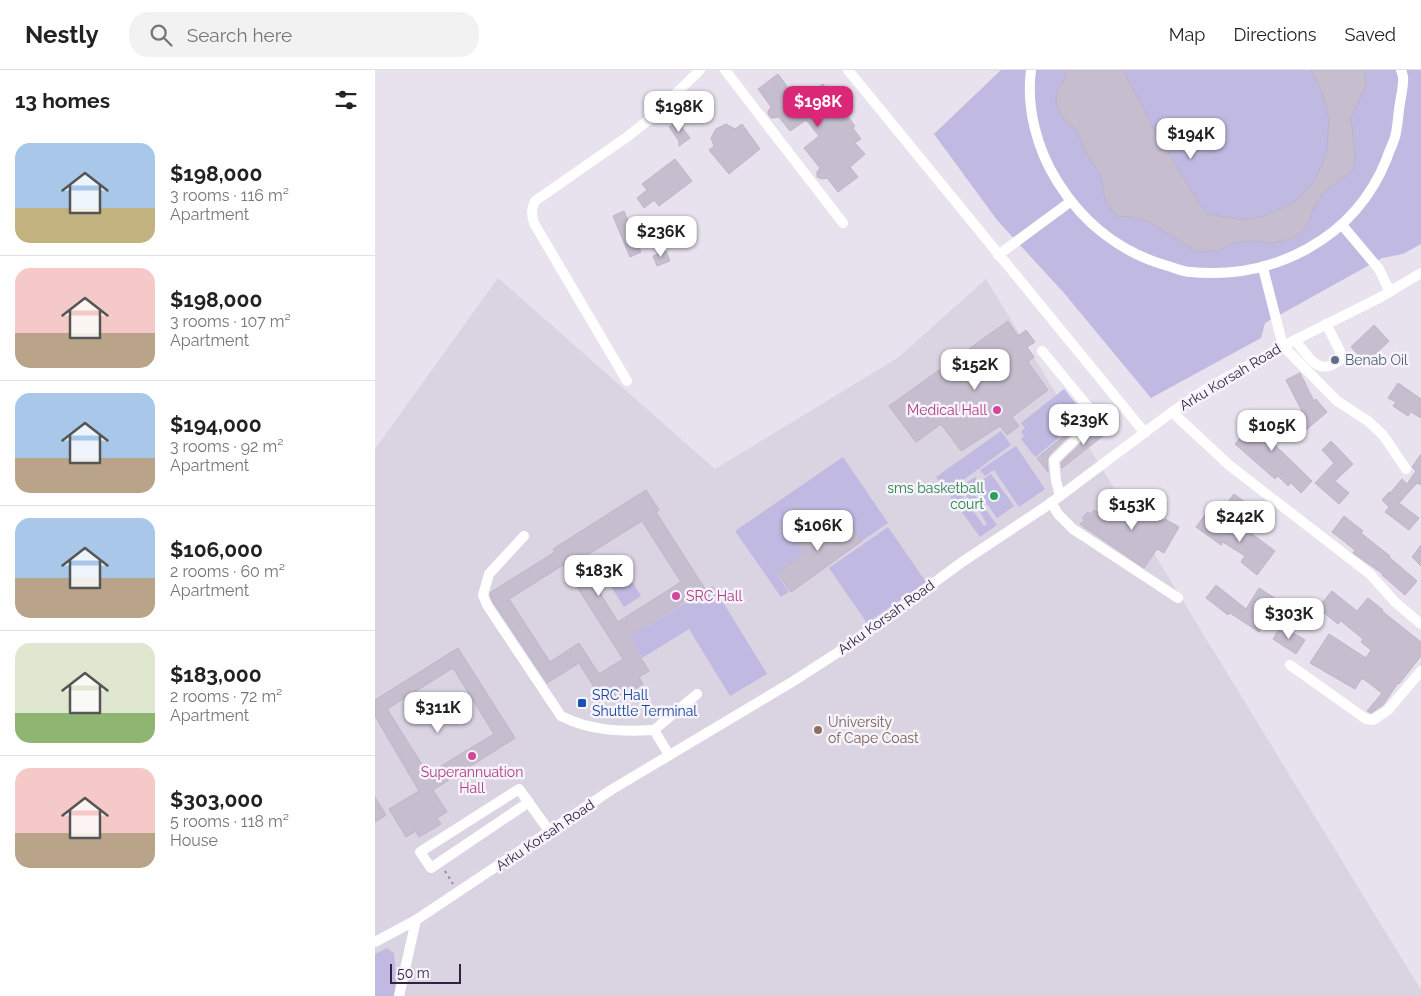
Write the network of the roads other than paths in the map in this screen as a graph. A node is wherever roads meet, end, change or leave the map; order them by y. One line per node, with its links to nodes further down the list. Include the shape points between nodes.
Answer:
1 (700, 70): 17 (street, via 651,118 535,201 531,209 535,225)
2 (725, 70): 7 (street)
3 (848, 70): 9 (street)
4 (1031, 70): 6 (street, via 1033,118 1040,150)
5 (1401, 70): 8 (street, via 1404,80 1395,136 1381,172 1363,203)
6 (1070, 202): 9 (street); 10 (street, via 1111,239 1148,260 1189,272 1232,273)
7 (843, 223)
8 (1342, 225): 10 (street, via 1310,249); 12 (street, via 1379,269)
9 (998, 255): 19 (street)
10 (1263, 268): 15 (street)
11 (1421, 273): 12 (street, Arku Korsah Road)
12 (1390, 292): 13 (street, Arku Korsah Road)
13 (1327, 324): 14 (street, Arku Korsah Road); 14 (street, via 1340,352 1340,360 1332,366 1317,366)
14 (1295, 340): 15 (street, Arku Korsah Road)
15 (1283, 346): 18 (street, Arku Korsah Road); 20 (street, via 1337,401 1383,435)
16 (1042, 351): 21 (street, via 1093,416 1089,426 1054,460)
17 (627, 380)
18 (1172, 412): 19 (street, Arku Korsah Road); 25 (street, via 1229,465 1370,574)
19 (1145, 433): 21 (street, Arku Korsah Road)
20 (1406, 469)
21 (1060, 496): 22 (street, Arku Korsah Road)
22 (1051, 502): 24 (street, via 1073,529); 30 (street, Arku Korsah Road, via 961,562 854,642)
23 (524, 536): 29 (street, via 489,574 483,595 561,716 576,724 600,729)
24 (1178, 598)
25 (1421, 624)
26 (1290, 665): 27 (street, via 1366,719 1373,720 1388,710)
27 (1421, 671)
28 (697, 694): 29 (street)
29 (654, 730): 30 (street)
30 (669, 755): 32 (street, Arku Korsah Road)
31 (529, 802): 31 (street, via 519,788 420,852 431,868); 32 (street)
32 (550, 832): 33 (street, Arku Korsah Road)
33 (416, 920): 34 (street, Arku Korsah Road); 35 (street)
34 (375, 942)
35 (399, 996)

